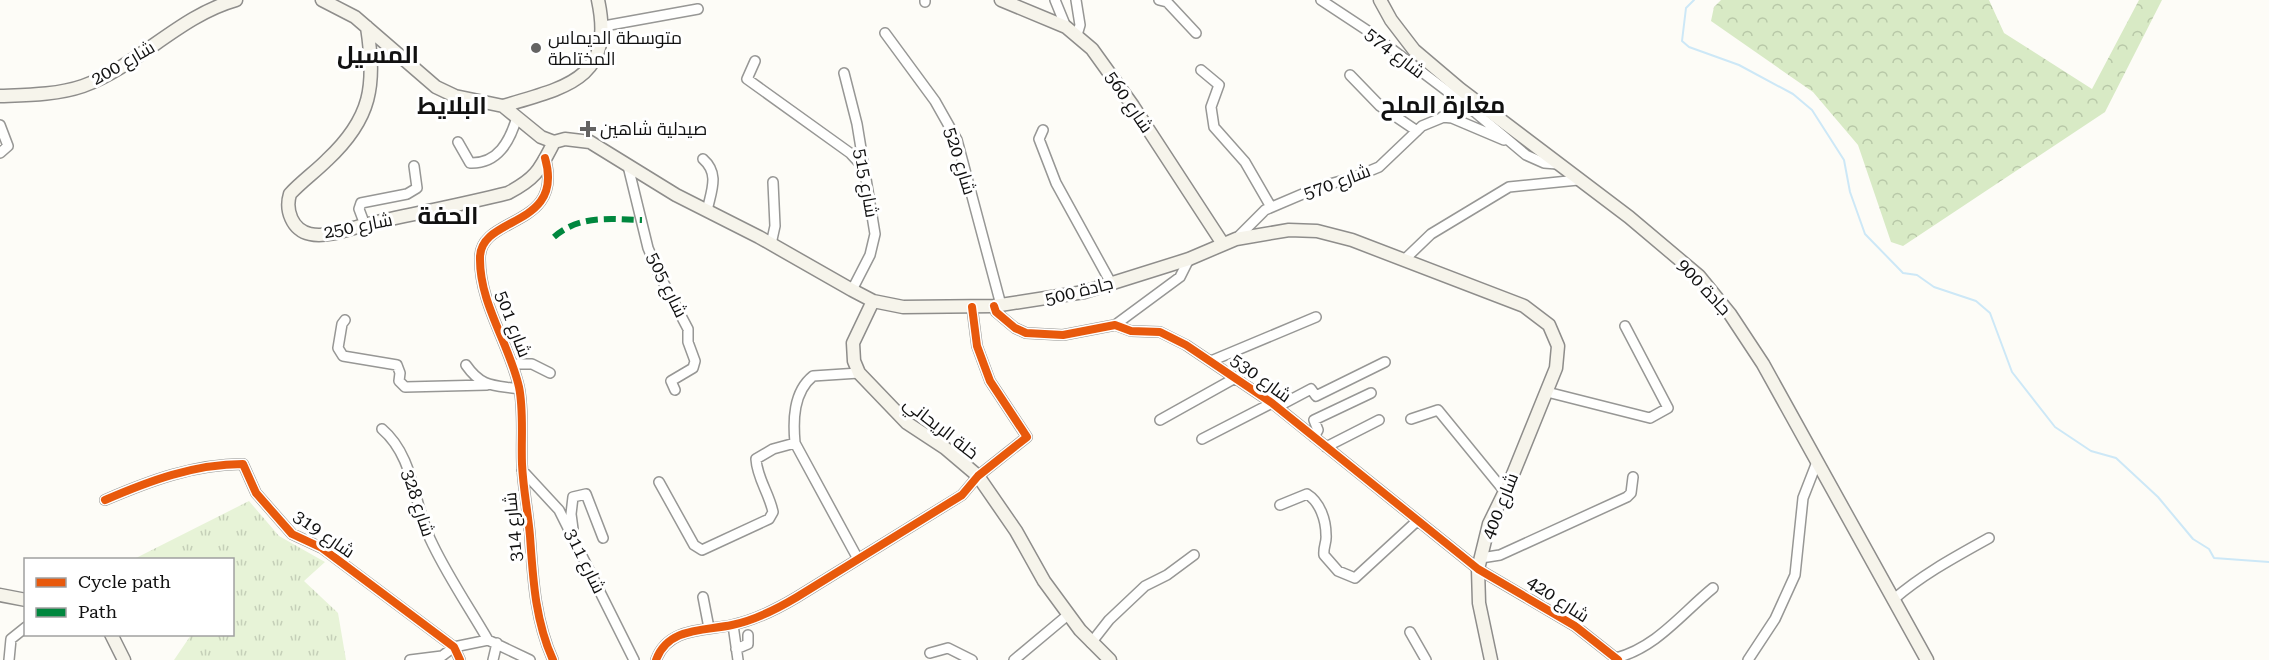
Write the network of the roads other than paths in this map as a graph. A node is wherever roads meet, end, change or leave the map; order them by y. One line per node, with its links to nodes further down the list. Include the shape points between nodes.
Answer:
1 (213, 0): 12 (street)
2 (236, 0): 12 (main road, شارع 200)
3 (322, 0): 14 (main road, via 348,12)
4 (598, 0): 13 (main road)
5 (1001, 0): 15 (main road, شارع 560)
6 (1055, 0): 15 (street)
7 (1076, 0): 18 (street, via 1080,25)
8 (1159, 0): 17 (street, via 1167,2)
9 (1321, 0): 23 (street, شارع 574)
10 (1380, 0): 38 (main road, جادة 900, via 1414,50)
11 (698, 9): 13 (street)
12 (205, 12): 24 (main road, شارع 200, via 91,83)
13 (604, 26): 25 (main road, via 600,51 588,71 560,88)
14 (367, 27): 25 (main road, via 436,87 455,96); 46 (main road, شارع 250, via 371,67 365,111 340,147 290,195 287,204 289,216 299,229 310,234)
15 (1066, 27): 18 (main road, شارع 560)
16 (885, 33): 55 (street, شارع 520, via 935,101 957,140)
17 (1196, 33)
18 (1077, 35): 49 (main road, شارع 560, via 1111,74)
19 (755, 61): 41 (street, via 747,79 850,153)
20 (1201, 70): 44 (street, via 1219,85 1211,107 1214,127 1245,162)
21 (844, 73): 41 (street, شارع 515, via 857,124)
22 (1350, 75): 31 (street, via 1380,106)
23 (1448, 92): 26 (street, شارع 574); 28 (street, via 1452,107)
24 (0, 98)
25 (503, 106): 27 (main road)
26 (1468, 107): 28 (street, شارع 570); 34 (street, شارع 574)
27 (517, 117): 32 (street, via 505,146 481,163 470,163); 33 (main road, via 541,137)
28 (1439, 117): 31 (street, شارع 570); 34 (street, via 1460,121)
29 (0, 125): 35 (street, via 8,143 7,150)
30 (1043, 130): 52 (street, via 1039,139 1056,183)
31 (1417, 131): 44 (street, شارع 570, via 1379,167)
32 (458, 142)
33 (554, 142): 36 (main road, شارع 250); 40 (main road, جادة 500, via 590,142)
34 (1514, 146): 38 (street, شارع 574, via 1544,163)
35 (0, 153)
36 (545, 158): 46 (main road, شارع 250, via 540,171 529,182 508,193); 63 (street, شارع 501, via 549,177 545,196 530,213 492,235 483,244 480,256 487,303)
37 (703, 159): 45 (street, via 714,176)
38 (1557, 164): 42 (main road, جادة 900)
39 (414, 166): 46 (street, via 417,188 407,194 361,203)
40 (628, 166): 45 (main road, جادة 500); 70 (street, شارع 505, via 648,248 684,320 694,361 693,368 671,381)
41 (862, 166): 53 (street, شارع 515, via 874,234 870,255)
42 (1578, 180): 50 (street, via 1509,187 1431,234); 82 (main road, جادة 900, via 1699,276 1763,364)
43 (773, 182): 48 (street, via 775,226)
44 (1271, 207): 47 (street, شارع 570)
45 (707, 211): 48 (main road, جادة 500)
46 (365, 225)
47 (1236, 238): 49 (main road, جادة 500); 50 (main road, جادة 500, via 1288,230 1317,231)
48 (771, 244): 53 (main road, جادة 500)
49 (1223, 244): 51 (main road, جادة 500)
50 (1406, 259): 71 (main road, جادة 500, via 1524,306 1543,318 1558,346 1556,368)
51 (1189, 260): 52 (main road, جادة 500); 59 (street, via 1180,277)
52 (1111, 283): 55 (main road, جادة 500, via 1084,292)
53 (852, 290): 54 (main road, جادة 500)
54 (873, 301): 56 (main road, جادة 500, via 912,308); 66 (main road, via 853,343)
55 (997, 305): 56 (main road, جادة 500); 59 (street, شارع 530, via 996,312 1026,333 1063,335)
56 (972, 307): 84 (street, via 977,346 990,381 1027,437)
57 (1316, 317): 61 (street)
58 (345, 320): 68 (street, via 338,348 343,356 397,365 399,381 405,387)
59 (1114, 325): 61 (street, شارع 530, via 1131,331 1160,332)
60 (1624, 326): 71 (street, via 1668,408 1650,418)
61 (1210, 361): 67 (street, شارع 530)
62 (1385, 362): 73 (street, via 1316,396 1311,389)
63 (513, 364): 65 (street, via 532,364); 69 (street, شارع 501)
64 (466, 365): 68 (street, via 475,378)
65 (550, 373)
66 (859, 373): 80 (street, via 813,376 808,380 795,410); 84 (main road, خلة الريحاني, via 907,423)
67 (1237, 377): 73 (street, شارع 530); 75 (street)
68 (487, 385): 69 (street)
69 (519, 389): 83 (street, شارع 314)
70 (675, 390)
71 (1547, 392): 87 (main road, شارع 400)
72 (1371, 393): 78 (street, via 1314,420 1318,430)
73 (1274, 405): 78 (street, شارع 530); 79 (street)
74 (1411, 419): 87 (street, via 1438,410)
75 (1160, 420)
76 (1379, 420): 81 (street)
77 (382, 429): 109 (street, شارع 328, via 407,465 433,547)
78 (1314, 437): 81 (street, شارع 530)
79 (1202, 439)
80 (795, 443): 86 (street, via 756,459 757,472 772,504 769,519 702,550 694,545); 95 (street)
81 (1326, 447): 90 (street, شارع 530)
82 (1817, 462): 100 (main road, جادة 900); 117 (street, via 1803,498 1795,575)
83 (522, 470): 93 (street, شارع 311, via 559,510); 123 (street, شارع 314, via 535,595)
84 (978, 476): 95 (street, via 962,495); 102 (main road, خلة الريحاني)
85 (1633, 477): 96 (street, via 1632,493 1627,497)
86 (659, 482)
87 (1505, 492): 96 (main road, شارع 400, via 1489,524)
88 (105, 501): 111 (street, شارع 319, via 144,483 213,464 243,464 256,493 292,534 322,548)
89 (1280, 505): 90 (street, via 1307,494 1312,497 1323,517 1327,536 1324,555 1338,571 1355,578)
90 (1417, 521): 96 (street, شارع 530)
91 (603, 538): 93 (street, via 592,504 586,494 581,494 573,497 572,504)
92 (1989, 538): 100 (street, via 1939,566)
93 (575, 540): 124 (street, شارع 311)
94 (1194, 555): 110 (street, via 1145,586)
95 (858, 559): 103 (street, via 770,613)
96 (1479, 563): 116 (street, شارع 420, via 1575,626); 131 (main road, شارع 400, via 1479,603)
97 (1713, 588): 116 (street, via 1651,644)
98 (0, 595): 101 (main road)
99 (703, 597): 104 (street)
100 (1894, 599): 132 (main road, جادة 900)
101 (24, 600)
102 (1069, 614): 110 (main road, خلة الريحاني); 128 (street)
103 (733, 625): 104 (street); 112 (street)
104 (709, 628): 125 (street, via 679,635 665,644)
105 (24, 629): 114 (street, via 11,639)
106 (1410, 632): 130 (street)
107 (748, 635): 112 (street, via 748,645)
108 (112, 636): 118 (main road)
109 (493, 642): 111 (street); 121 (street); 122 (street)
110 (1091, 643): 129 (main road, خلة الريحاني)
111 (454, 647): 119 (street, via 442,656); 120 (street, شارع 319)
112 (736, 649): 126 (street)
113 (930, 653): 127 (street, via 948,648)
114 (9, 656): 115 (street)
115 (0, 657)
116 (1617, 659)
117 (1751, 659)
118 (124, 660)
119 (410, 660)
120 (460, 660)
121 (493, 660)
122 (530, 660)
123 (553, 660)
124 (634, 660)
125 (656, 660)
126 (738, 660)
127 (972, 660)
128 (1014, 660)
129 (1110, 660)
130 (1426, 660)
131 (1491, 660)
132 (1927, 660)

